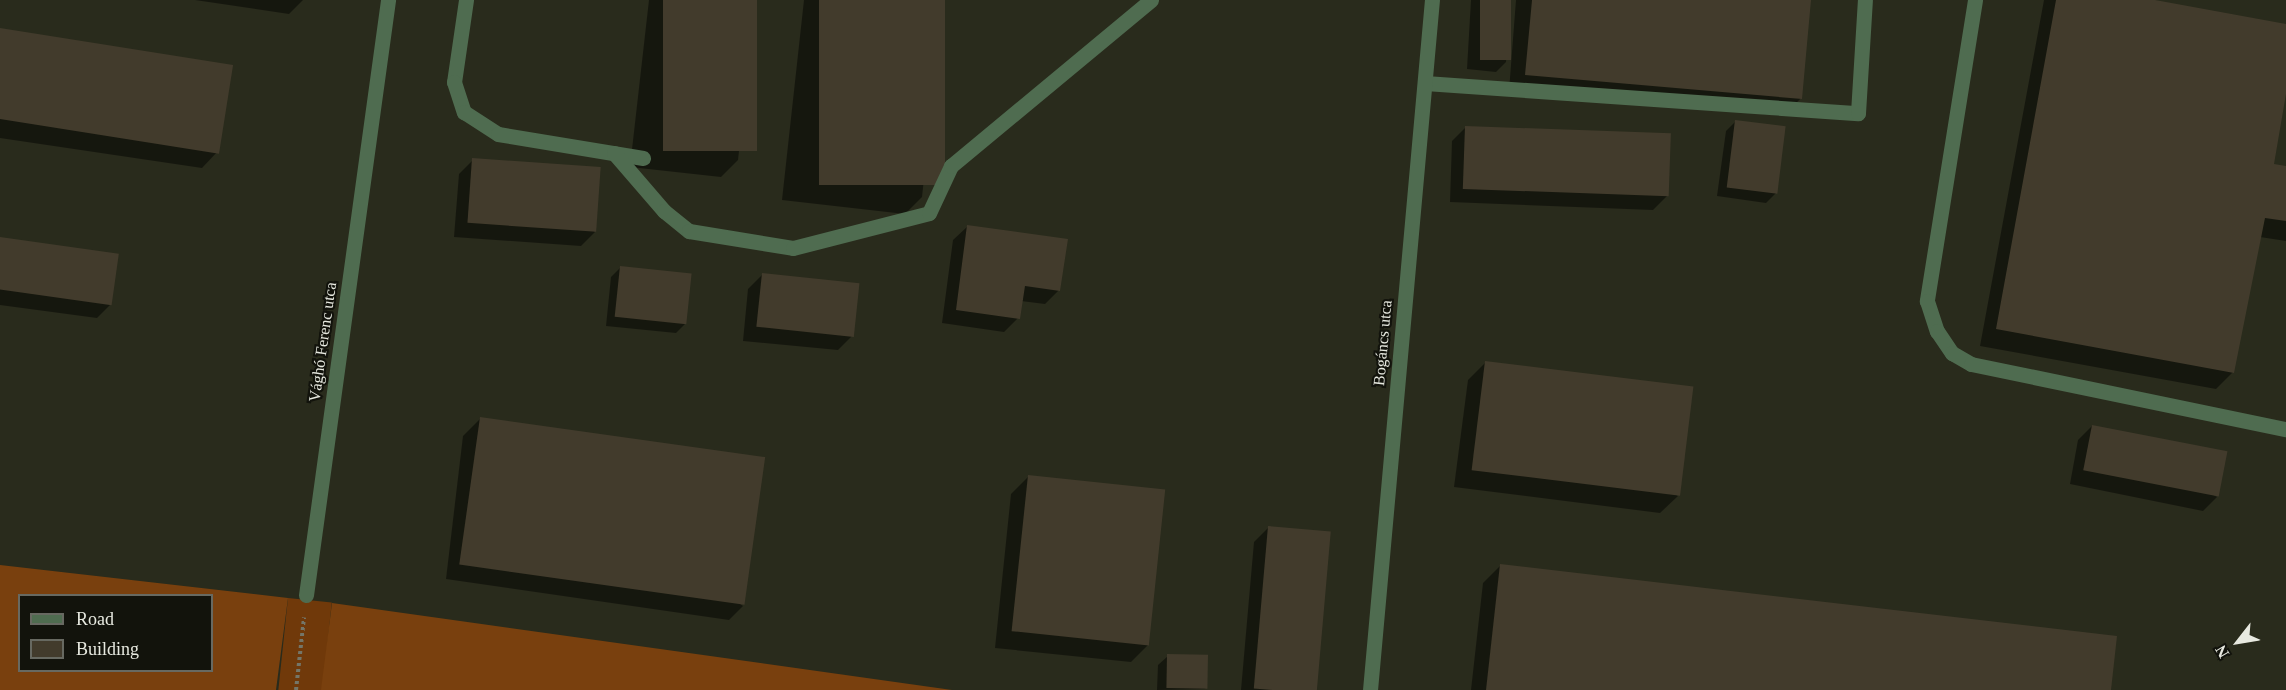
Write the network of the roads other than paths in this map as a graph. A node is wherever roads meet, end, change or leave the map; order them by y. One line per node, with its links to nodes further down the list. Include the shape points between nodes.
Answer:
1 (388, 0): 11 (street, Vághó Ferenc utca)
2 (466, 0): 8 (street, via 454,82 464,112 498,134)
3 (1151, 0): 8 (street, via 951,166 929,213 793,248 689,231 664,211)
4 (1432, 0): 7 (street, Bogáncs utca)
5 (1865, 0): 7 (street, via 1858,113)
6 (1975, 0): 10 (street, via 1927,301 1937,331 1952,353 1971,364)
7 (1425, 84): 12 (street, Bogáncs utca)
8 (614, 153): 9 (street)
9 (643, 158)
10 (2286, 429)
11 (306, 596)
12 (1370, 690)

